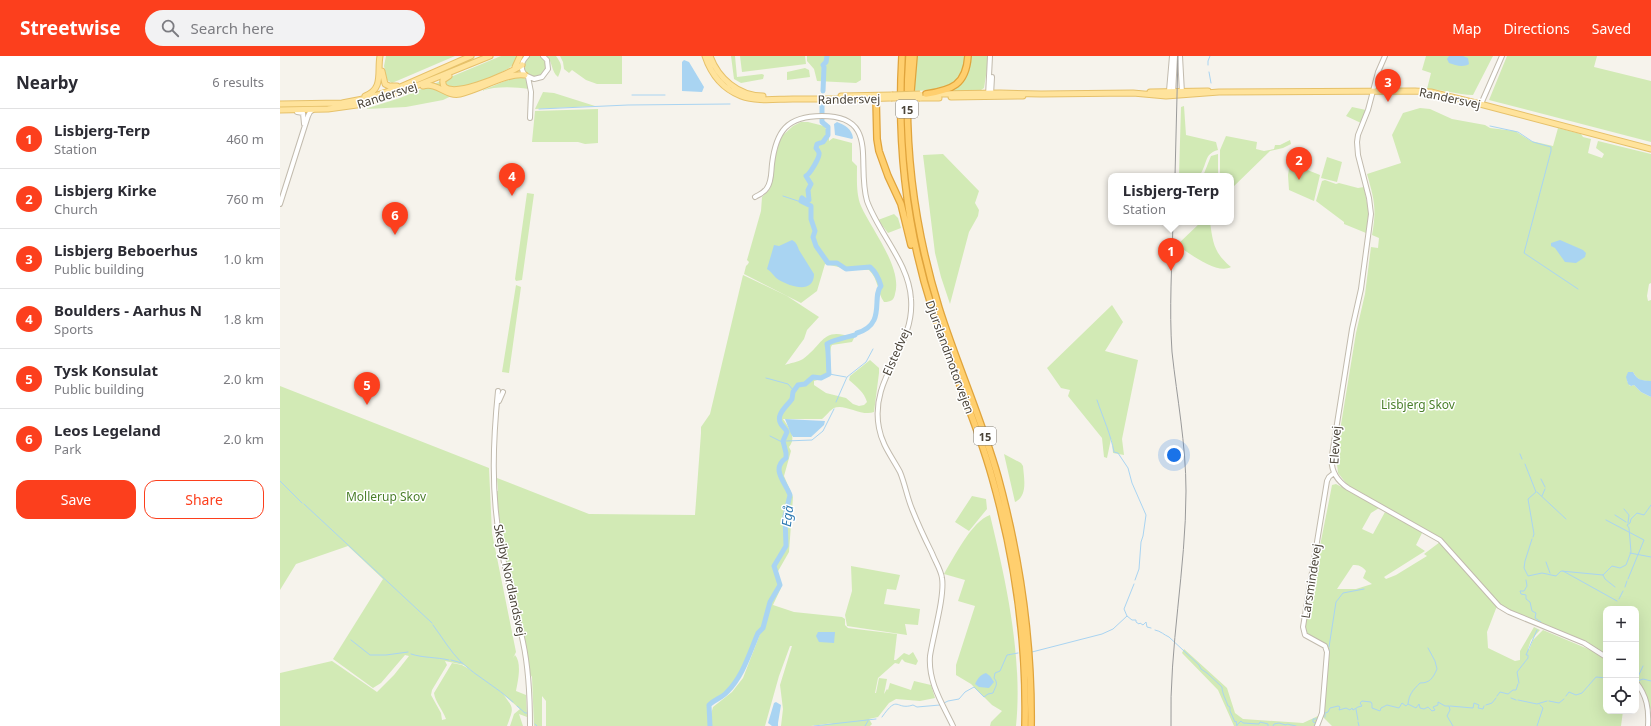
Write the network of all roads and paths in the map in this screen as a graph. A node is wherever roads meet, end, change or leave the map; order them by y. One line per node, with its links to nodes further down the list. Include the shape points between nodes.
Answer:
1 (382, 56): 21 (main road, via 385,84 394,87); 30 (main road, via 379,82 374,91 366,96)
2 (471, 56): 21 (main road, Randersvej)
3 (543, 56): 20 (street, via 547,60 548,69)
4 (705, 56): 29 (main road, Randersvej, via 708,66 721,83 730,90 750,98)
5 (710, 56): 29 (main road, Randersvej, via 728,83 752,95)
6 (902, 56): 42 (highway, Djurslandmotorvejen / 15, via 900,126 907,202 924,283)
7 (908, 56): 39 (highway, Djurslandmotorvejen / 15)
8 (914, 56): 39 (highway, via 910,93)
9 (968, 56): 27 (highway, via 966,72 961,81 943,92)
10 (992, 56): 28 (street)
11 (1174, 56): 24 (street)
12 (1180, 56): 26 (street)
13 (1385, 56): 22 (street, Elevvej)
14 (1502, 56): 32 (street)
15 (488, 57): 18 (main road, via 446,77 443,85 450,90 462,89); 25 (main road, Randersvej)
16 (524, 57): 17 (street); 18 (main road)
17 (522, 65): 18 (main road); 19 (street)
18 (506, 73)
19 (526, 76): 20 (street); 23 (street); 25 (main road, via 514,75 461,94 449,94 438,87 428,85)
20 (537, 79): 23 (street)
21 (408, 83): 30 (main road, Randersvej, via 368,98)
22 (1374, 90): 26 (main road, Randersvej); 32 (main road, Randersvej, via 1431,92); 44 (street, Elevvej, via 1357,142 1370,214 1361,289 1332,455)
23 (531, 92): 36 (street)
24 (1172, 92): 26 (main road, Randersvej); 28 (main road, Randersvej)
25 (397, 93): 33 (main road, Randersvej, via 354,106)
26 (1182, 93)
27 (922, 95): 28 (main road, Randersvej); 29 (main road, Randersvej, bridge)
28 (990, 95)
29 (876, 97): 42 (highway, via 879,151 901,204 927,302)
30 (329, 103): 31 (main road, Randersvej)
31 (280, 104)
32 (1481, 104): 38 (main road, Randersvej)
33 (315, 109): 35 (main road, Randersvej); 37 (street, via 309,114)
34 (280, 110): 35 (main road, Randersvej)
35 (287, 110): 37 (street, via 303,113)
36 (530, 118)
37 (304, 128): 41 (street)
38 (1651, 149)
39 (909, 153): 50 (highway, Djurslandmotorvejen / 15, via 916,213 931,282 986,438 1014,544 1026,627)
40 (755, 197): 48 (street, Elstedvej, via 764,192 770,183 774,147 782,130 790,122 807,116 838,116 855,126 862,145 867,201 905,273 910,291 911,311 908,330 882,385 878,418 885,446 903,479 912,508 942,576 930,665 936,694)
41 (280, 204)
42 (948, 355): 49 (highway, Djurslandmotorvejen / 15, via 986,456 1008,546 1022,634)
43 (500, 391): 47 (street, Skejby Nordlandsvej, via 494,445 495,507 502,554 526,657)
44 (1334, 473): 45 (street, Elevvej, via 1348,488 1440,540 1499,606 1584,643); 51 (street, Larsmindevej, via 1327,481 1303,626 1305,635 1325,646 1327,652 1322,713)
45 (1603, 655)
46 (1639, 687): 52 (street, via 1649,708)
47 (530, 726)
48 (953, 726)
49 (1025, 726)
50 (1031, 726)
51 (1318, 726)
52 (1648, 726)

